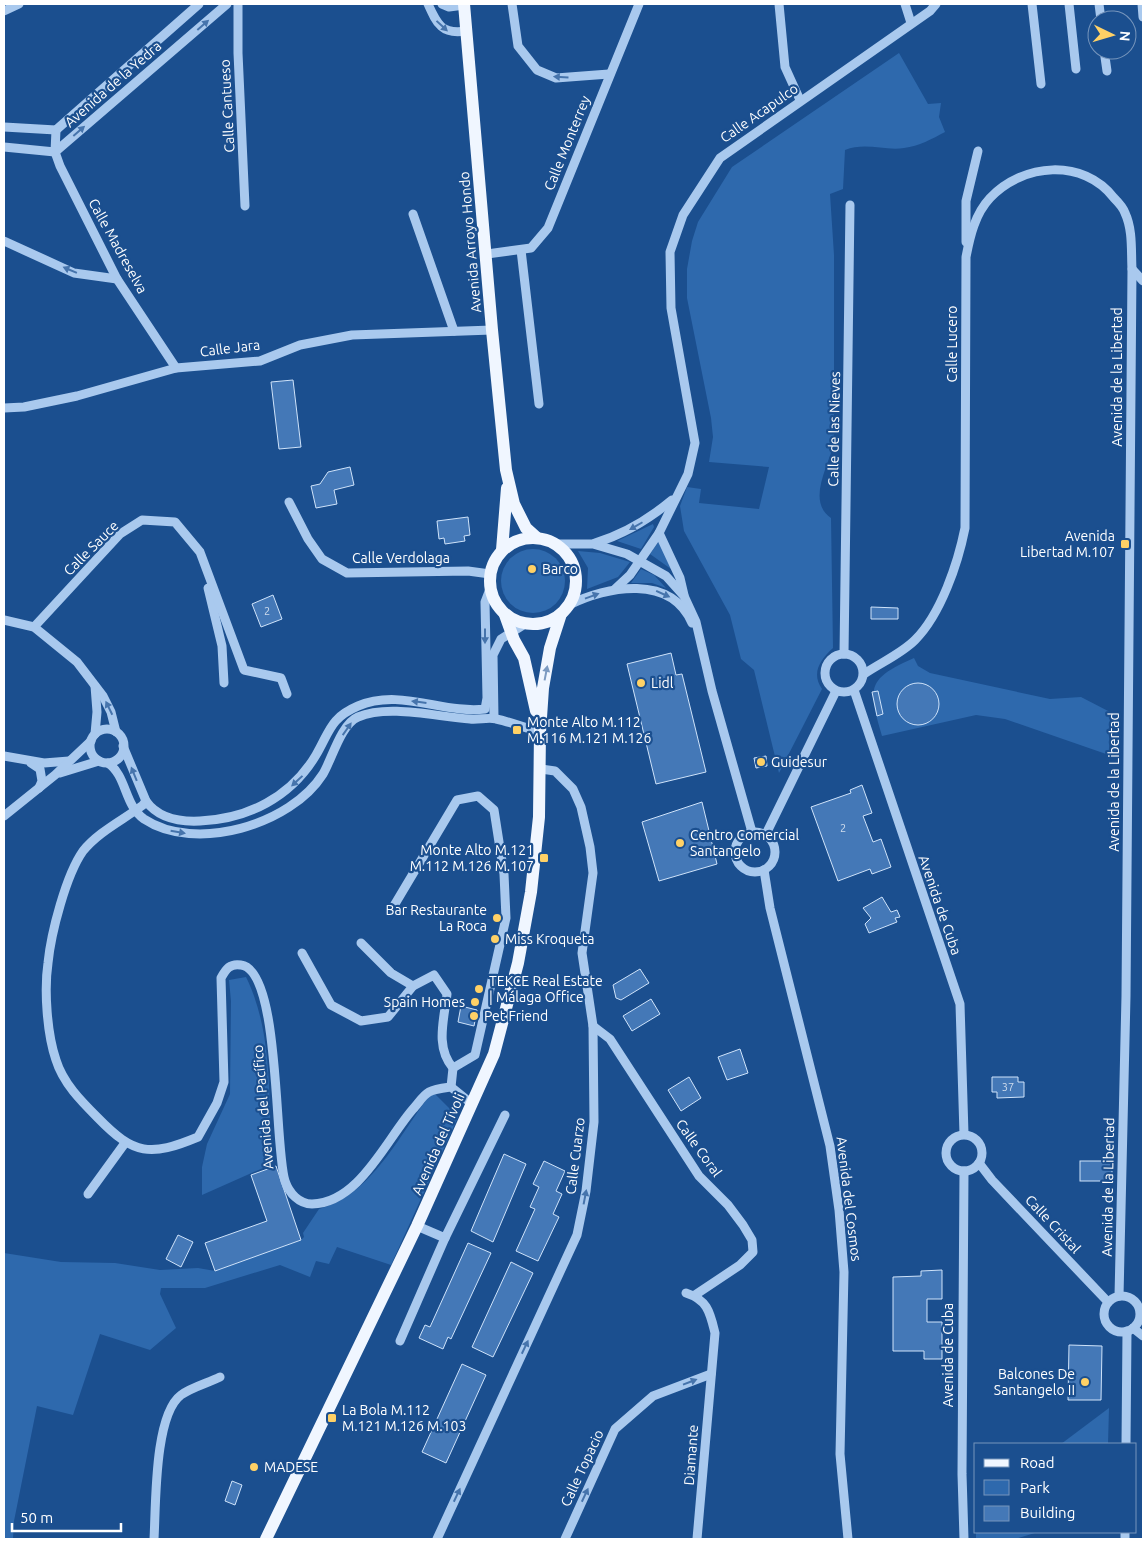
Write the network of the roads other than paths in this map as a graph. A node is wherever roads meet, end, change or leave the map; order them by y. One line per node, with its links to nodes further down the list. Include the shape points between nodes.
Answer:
1 (19, 4): 16 (street)
2 (199, 4): 27 (street, Avenida de la Yedra)
3 (227, 4): 30 (street, Avenida de la Yedra, one-way to 3)
4 (238, 4): 32 (street, Calle Cantueso)
5 (428, 4): 19 (street, one-way to 19, via 439,24 447,31)
6 (442, 4): 7 (street, via 448,7)
7 (464, 4): 19 (main road, Avenida Arroyo Hondo)
8 (512, 4): 23 (street, one-way to 8, via 556,78 537,70 518,46)
9 (639, 4): 23 (street, Calle Monterrey)
10 (780, 4): 25 (street, via 785,67)
11 (905, 4): 18 (street)
12 (936, 4): 18 (street, Calle Acapulco)
13 (1032, 4): 24 (street)
14 (1069, 4): 21 (street)
15 (1142, 4): 17 (street)
16 (4, 11)
17 (1143, 17)
18 (911, 23): 25 (street, Calle Acapulco)
19 (466, 31): 36 (main road, Avenida Arroyo Hondo)
20 (1105, 60): 22 (street)
21 (1076, 69)
22 (1107, 71)
23 (609, 74): 35 (street, Calle Monterrey, via 548,228 531,248)
24 (1041, 84)
25 (800, 100): 47 (street, Calle Acapulco, via 720,158 683,215 670,252 671,308 695,443 688,474)
26 (4, 127): 27 (street, Avenida de la Yedra)
27 (56, 130): 30 (street, Calle Madreselva)
28 (4, 147): 30 (street)
29 (978, 151): 37 (street, via 966,200)
30 (55, 152): 39 (street, Calle Madreselva)
31 (850, 205): 67 (street, Calle de las Nieves)
32 (245, 206)
33 (413, 214): 42 (street)
34 (4, 240): 39 (street, one-way to 34, via 74,273)
35 (521, 250): 36 (street, Calle Monterrey); 44 (street)
36 (487, 254): 41 (main road, Avenida Arroyo Hondo)
37 (966, 257): 38 (street, Calle Lucero, via 977,217 988,199 1002,186 1037,171 1061,170 1094,179 1125,212 1131,235); 68 (street, Calle Lucero, via 966,528 960,553 931,618 915,640)
38 (1132, 269): 40 (street); 109 (street, Avenida de la Libertad, via 1126,996)
39 (117, 279): 43 (street, Calle Madreselva)
40 (1143, 281)
41 (492, 330): 42 (street, Calle Jara); 46 (main road, Avenida Arroyo Hondo)
42 (454, 331): 43 (street, Calle Jara, via 352,335 300,345 260,360)
43 (176, 368): 45 (street, Calle Jara, via 77,396)
44 (539, 404)
45 (4, 408)
46 (508, 478): 50 (main road, Avenida Arroyo Hondo, via 518,512 526,528); 53 (main road, Avenida Arroyo Hondo)
47 (674, 498): 49 (street); 52 (street, one-way to 52, via 628,531)
48 (289, 502): 56 (street, Calle Verdolaga, via 322,559 347,573)
49 (659, 533): 55 (street); 59 (street, via 680,578)
50 (536, 538): 51 (main road); 53 (main road, via 518,540)
51 (556, 544): 52 (street); 60 (main road, via 572,561 576,572 576,584)
52 (593, 544): 55 (street)
53 (502, 550): 56 (main road)
54 (200, 552): 64 (street, Calle Sauce, via 175,522 142,520 120,534); 69 (street, Calle Sauce, via 222,646); 73 (street, Calle Sauce, via 244,670 281,678)
55 (640, 560): 58 (street); 59 (street, via 666,576)
56 (490, 574): 57 (main road)
57 (490, 588): 61 (main road, via 495,603); 86 (street, one-way to 86, via 484,602 487,706 468,708 392,699 369,702 344,712 334,720 301,778 276,799 256,810 232,817 207,821 177,820 154,810)
58 (615, 589): 60 (street, one-way to 58); 66 (street, one-way to 66, via 649,590 671,598 688,614)
59 (684, 596): 66 (street, via 692,610)
60 (565, 610): 63 (main road, via 550,621); 76 (main road, Avenida del Tívoli, one-way to 60, via 550,648)
61 (505, 615): 63 (main road); 65 (main road, Avenida del Tívoli)
62 (4, 620): 64 (street)
63 (525, 624): 65 (street)
64 (34, 627): 70 (street, via 77,662)
65 (510, 632): 74 (street, via 493,655); 76 (main road, Avenida del Tívoli, via 524,658 532,683)
66 (699, 638): 89 (street)
67 (844, 654): 68 (street, via 857,658); 72 (street, via 831,659 825,670 827,683)
68 (864, 674): 71 (street)
69 (224, 683)
70 (95, 686): 75 (street, one-way to 70, via 111,712); 77 (street, via 97,712)
71 (854, 690): 72 (street, via 846,693); 101 (street, Avenida de Cuba, via 960,1004)
72 (836, 691): 90 (street)
73 (287, 694)
74 (494, 718): 76 (street); 87 (street, one-way to 74, via 142,818 172,832 198,835 236,829 269,818 305,795 322,775 347,726 356,718 389,711 470,719)
75 (116, 732): 77 (street, via 103,730); 78 (street)
76 (540, 732): 83 (main road, Avenida del Tívoli)
77 (93, 738): 81 (street); 82 (street, via 90,750)
78 (123, 746): 82 (street, via 117,759); 86 (street, one-way to 78)
79 (4, 756): 80 (street)
80 (28, 761): 81 (street); 85 (street, via 40,769 42,781)
81 (69, 761): 84 (street)
82 (103, 762): 84 (street); 87 (street, via 119,773)
83 (541, 769): 96 (street, Calle Cuarzo, via 555,771 572,789 581,807 590,847 593,873 582,954); 99 (main road, Avenida del Tívoli, via 531,892 518,963 494,1054)
84 (55, 775): 85 (street)
85 (39, 788): 88 (street)
86 (146, 801): 87 (street)
87 (136, 811): 102 (street, via 93,840 83,852 63,897 48,963 48,1015 56,1061 75,1095)
88 (4, 816)
89 (752, 832): 90 (street); 91 (street, via 738,842 737,860 748,870)
90 (765, 836): 91 (street, via 775,850 771,863)
91 (764, 870): 122 (street, Avenida del Cosmos, via 770,908 830,1146 839,1210 844,1272 840,1454)
92 (392, 909): 97 (street, via 457,800 478,796 494,810 504,874 506,918 475,1055)
93 (360, 943): 95 (street, via 391,973)
94 (302, 954): 95 (street, via 331,1005 361,1021 388,1017)
95 (414, 986): 97 (street, via 434,975 447,994 441,1046)
96 (593, 1026): 108 (street, Calle Coral, via 610,1039 699,1176 728,1205 752,1240 752,1252 740,1265); 119 (street, Calle Cuarzo, one-way to 96, via 577,1235 594,1122)
97 (453, 1068): 98 (street)
98 (451, 1087): 99 (street); 102 (street, Avenida del Pacífico, via 428,1092 400,1123 360,1180 326,1202 310,1204 294,1197 285,1183 280,1158 275,1060 262,989 252,971 244,965 234,965 227,967 221,978 224,1082 217,1104 198,1137 158,1150)
99 (472, 1104): 106 (main road, Avenida del Tívoli)
100 (505, 1115): 107 (street)
101 (964, 1134): 103 (street, via 979,1142 982,1149); 104 (street, via 949,1141 946,1156 952,1167)
102 (125, 1143): 105 (street)
103 (980, 1163): 104 (street); 110 (street, Calle Cristal, via 992,1180)
104 (964, 1171): 123 (street, Avenida de Cuba)
105 (88, 1194)
106 (417, 1226): 107 (street); 118 (main road, Avenida del Tívoli)
107 (445, 1238): 113 (street)
108 (690, 1294): 114 (street, Diamante, via 709,1309 715,1333)
109 (1119, 1296): 110 (street); 111 (street, via 1129,1297 1138,1306 1139,1317)
110 (1108, 1302): 111 (street, via 1104,1317 1106,1323 1118,1331)
111 (1130, 1329): 112 (street); 116 (street)
112 (1143, 1336)
113 (400, 1341)
114 (711, 1374): 120 (street, Calle Topacio, one-way to 114, via 615,1429 653,1396); 121 (street, Diamante)
115 (220, 1377): 117 (street, via 181,1395 169,1414 160,1438)
116 (1126, 1443)
117 (154, 1539)
118 (266, 1539)
119 (437, 1539)
120 (565, 1539)
121 (697, 1539)
122 (848, 1539)
123 (964, 1539)

